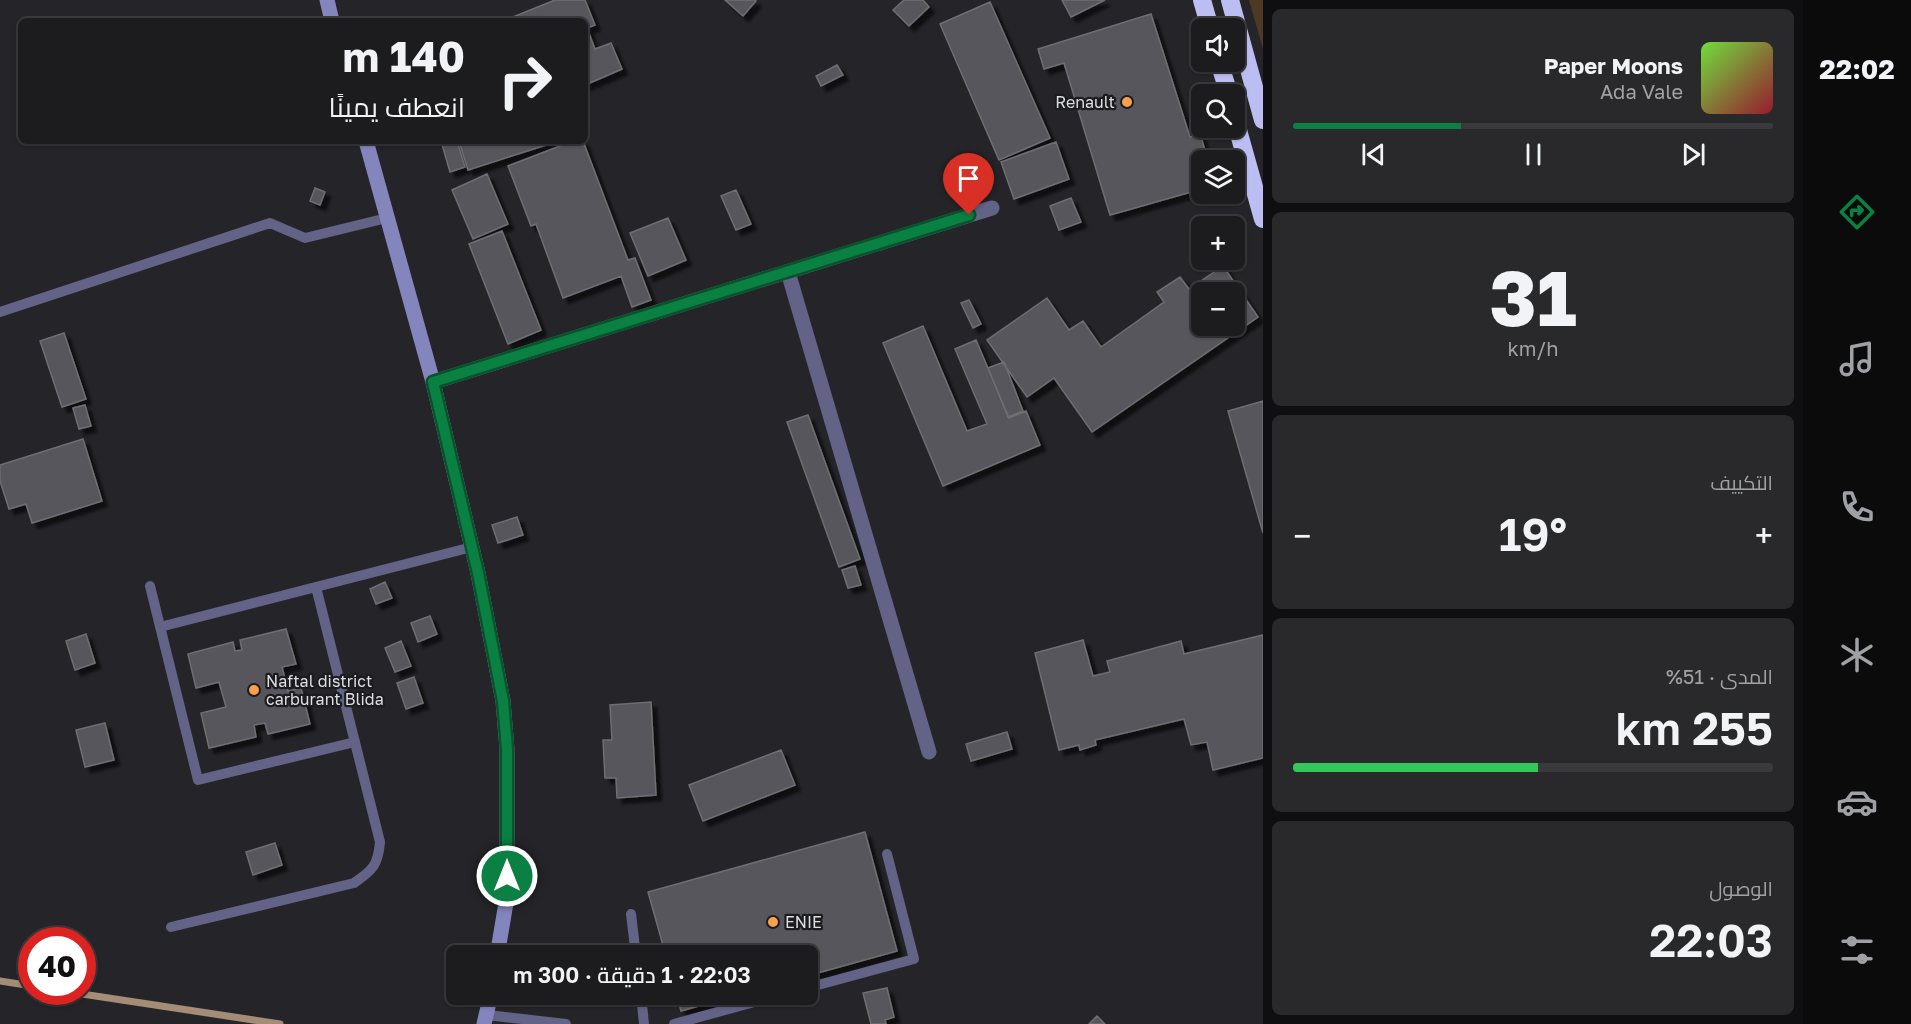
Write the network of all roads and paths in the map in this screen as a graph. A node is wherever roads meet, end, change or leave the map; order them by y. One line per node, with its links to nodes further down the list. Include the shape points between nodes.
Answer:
1 (327, 0): 4 (street)
2 (1202, 0): 5 (highway)
3 (1230, 0): 6 (highway)
4 (331, 18)
5 (1207, 18)
6 (1263, 120)
7 (1240, 138): 11 (highway)
8 (367, 144): 10 (street)
9 (992, 208): 12 (street)
10 (387, 218): 13 (lane, via 305,238 270,223); 14 (street)
11 (1263, 219)
12 (788, 272): 14 (street); 20 (street)
13 (0, 312)
14 (433, 382): 15 (street)
15 (472, 547): 17 (lane); 24 (street, via 503,701 507,749 507,897)
16 (150, 586): 18 (lane)
17 (316, 587): 18 (lane); 19 (lane)
18 (160, 627): 19 (lane, via 198,780)
19 (355, 742): 23 (lane, via 380,842 379,859 370,873 338,888)
20 (929, 752)
21 (887, 854): 26 (lane, via 914,959)
22 (631, 914): 25 (lane)
23 (171, 927)
24 (499, 945)
25 (635, 945)
26 (818, 985)
27 (642, 1005): 31 (lane)
28 (743, 1005): 32 (lane)
29 (486, 1019): 30 (lane)
30 (566, 1024)
31 (645, 1024)
32 (674, 1024)

